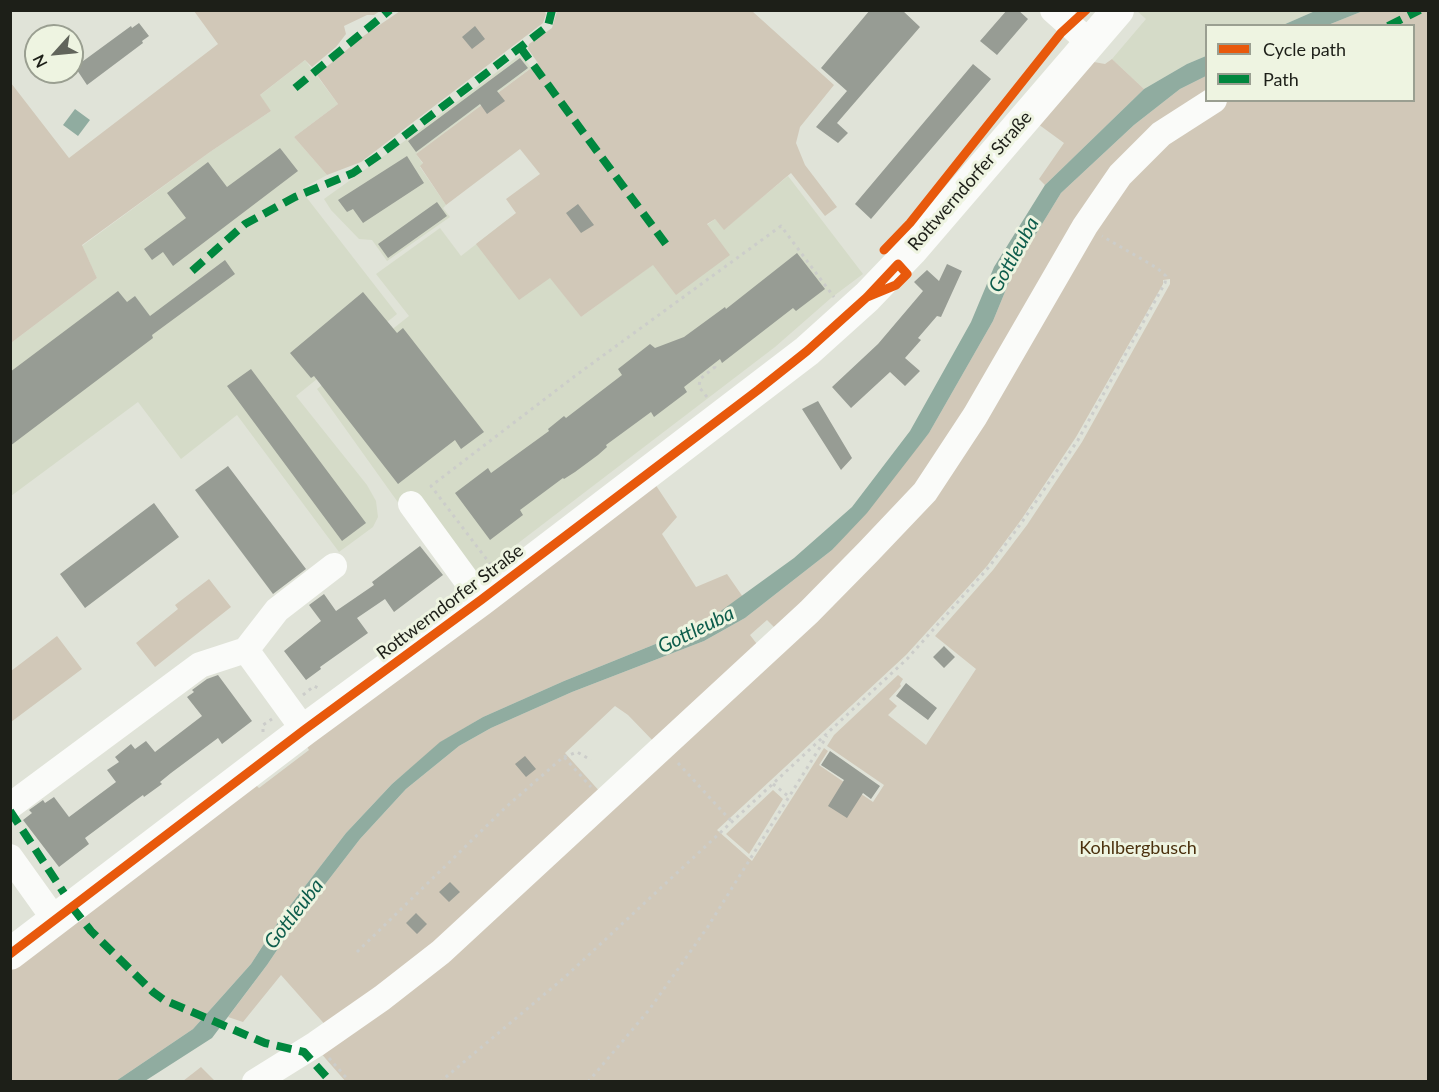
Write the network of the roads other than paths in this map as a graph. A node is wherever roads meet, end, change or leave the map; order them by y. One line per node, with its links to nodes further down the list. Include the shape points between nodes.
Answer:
1 (1053, 10): 3 (street)
2 (1118, 10): 3 (main road, Rottwerndorfer Straße)
3 (1090, 43): 7 (main road, Rottwerndorfer Straße, via 911,251 858,305 807,351)
4 (1211, 102): 14 (street, via 1161,134 1120,176 1085,226 975,416 925,492 809,612 441,952 382,998)
5 (411, 504): 7 (street)
6 (334, 566): 8 (street, via 277,610)
7 (481, 600): 9 (main road, Rottwerndorfer Straße)
8 (246, 650): 9 (street); 10 (street, via 200,665)
9 (304, 730): 12 (main road, Rottwerndorfer Straße)
10 (10, 806)
11 (10, 856): 12 (street)
12 (55, 920): 13 (main road, Rottwerndorfer Straße)
13 (10, 954)
14 (255, 1082)

